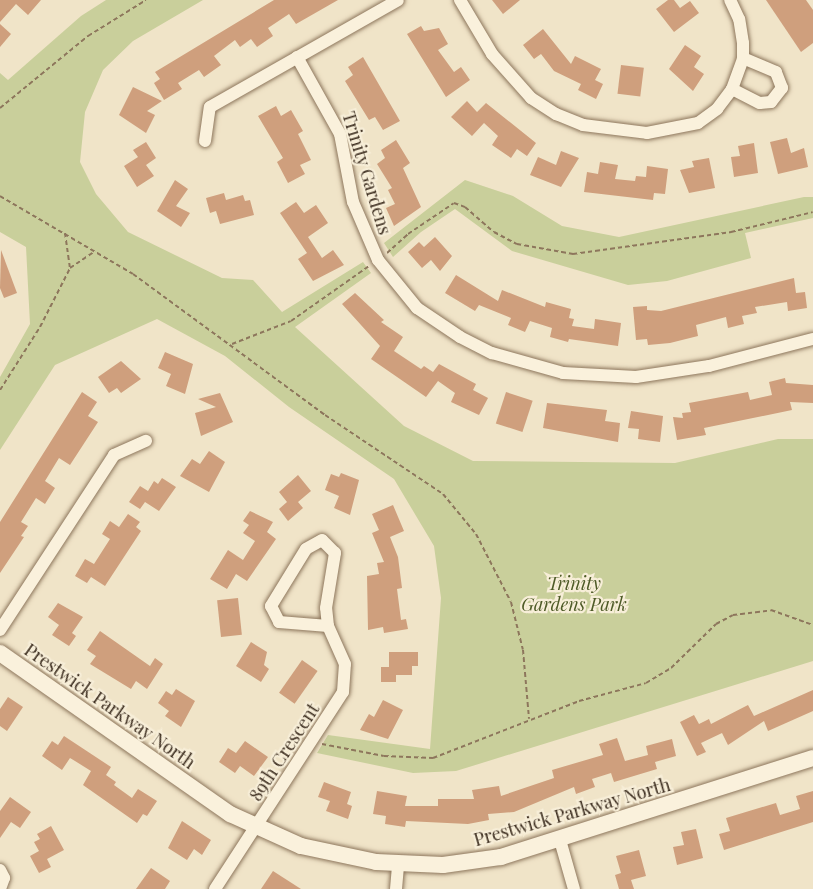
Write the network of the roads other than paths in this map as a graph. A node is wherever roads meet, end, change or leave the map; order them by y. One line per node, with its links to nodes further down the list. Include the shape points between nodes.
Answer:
1 (398, 0): 4 (street)
2 (460, 0): 6 (street, via 509,78 556,114 583,125 647,133 684,128 708,117)
3 (730, 0): 5 (street, via 742,30)
4 (297, 57): 7 (street, via 210,107); 8 (street, Trinity Gardens, via 340,134 353,202 378,260 417,308 460,337 492,353 563,373 636,377 709,366)
5 (743, 58): 6 (street); 6 (street, via 776,72 782,88 771,102 760,103)
6 (732, 89)
7 (205, 141)
8 (813, 339)
9 (146, 441): 11 (street, via 114,455)
10 (328, 626): 10 (street, 89th Crescent, via 279,622 271,606 306,549 322,540 335,553 328,584); 14 (street, 89th Crescent, via 345,664 346,679 337,704)
11 (0, 630)
12 (0, 653): 14 (street, Prestwick Parkway North, via 195,790)
13 (813, 758): 15 (street, Prestwick Parkway North)
14 (256, 827): 16 (street, Prestwick Parkway North, via 320,852); 19 (street, 89th Crescent)
15 (560, 840): 16 (street, Prestwick Parkway North, via 474,862); 21 (street)
16 (398, 865): 20 (street)
17 (0, 870): 18 (street, via 4,878)
18 (0, 889)
19 (215, 889)
20 (396, 889)
21 (574, 889)

